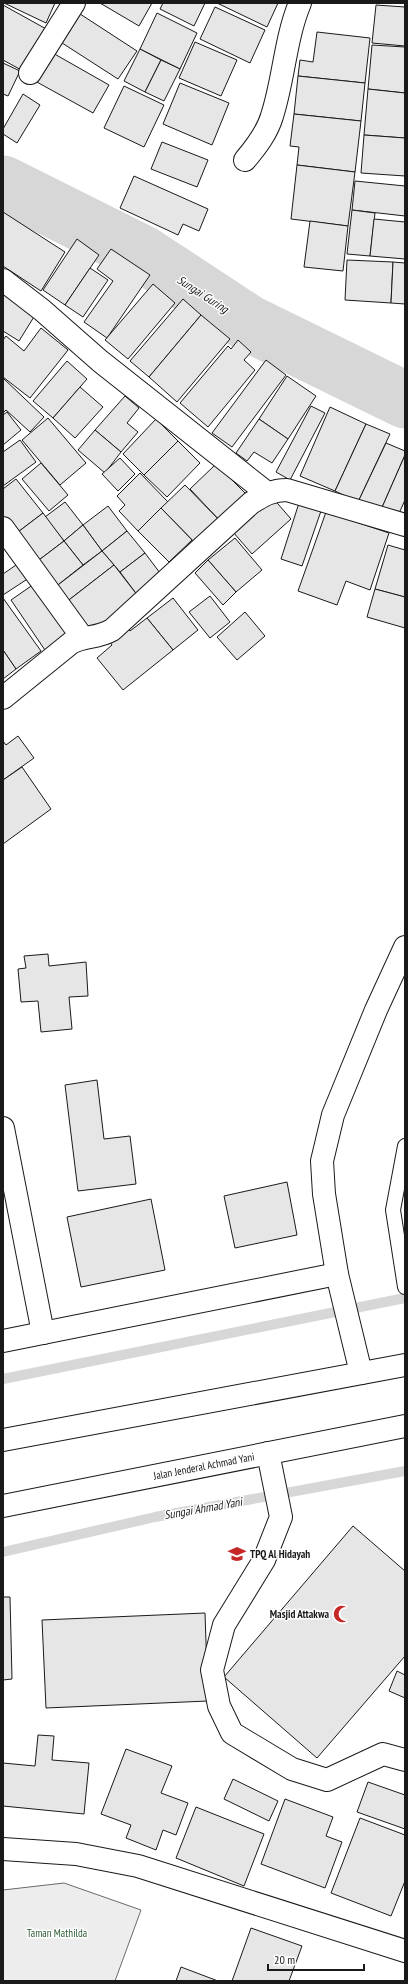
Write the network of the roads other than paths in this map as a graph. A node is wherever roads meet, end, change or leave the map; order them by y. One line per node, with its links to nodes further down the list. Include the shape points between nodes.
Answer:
1 (74, 3): 3 (main road)
2 (300, 3): 4 (main road, via 285,54 272,117 260,142)
3 (30, 74)
4 (245, 160)
5 (3, 280): 6 (main road)
6 (267, 492): 7 (main road, via 286,490); 9 (main road, via 112,630 101,636)
7 (405, 525)
8 (3, 528): 9 (main road)
9 (82, 637): 10 (main road)
10 (3, 698)
11 (405, 947): 15 (main road, via 333,1115 322,1161 324,1194)
12 (3, 1128): 17 (main road)
13 (405, 1146): 14 (lane, via 393,1210)
14 (401, 1247): 16 (lane)
15 (339, 1281): 17 (main road); 20 (main road)
16 (403, 1281)
17 (43, 1333): 18 (main road)
18 (3, 1341)
19 (405, 1365): 20 (main road)
20 (361, 1373): 22 (main road)
21 (405, 1426): 23 (main road, Jalan Jenderal Achmad Yani)
22 (3, 1440)
23 (268, 1453): 24 (main road, Jalan Jenderal Achmad Yani); 25 (main road, via 281,1517 264,1560 224,1625 212,1670 219,1706 232,1733 292,1769 327,1780 383,1754)
24 (3, 1506)
25 (405, 1760)
26 (3, 1849): 27 (main road, via 76,1854 138,1866)
27 (405, 1951)

